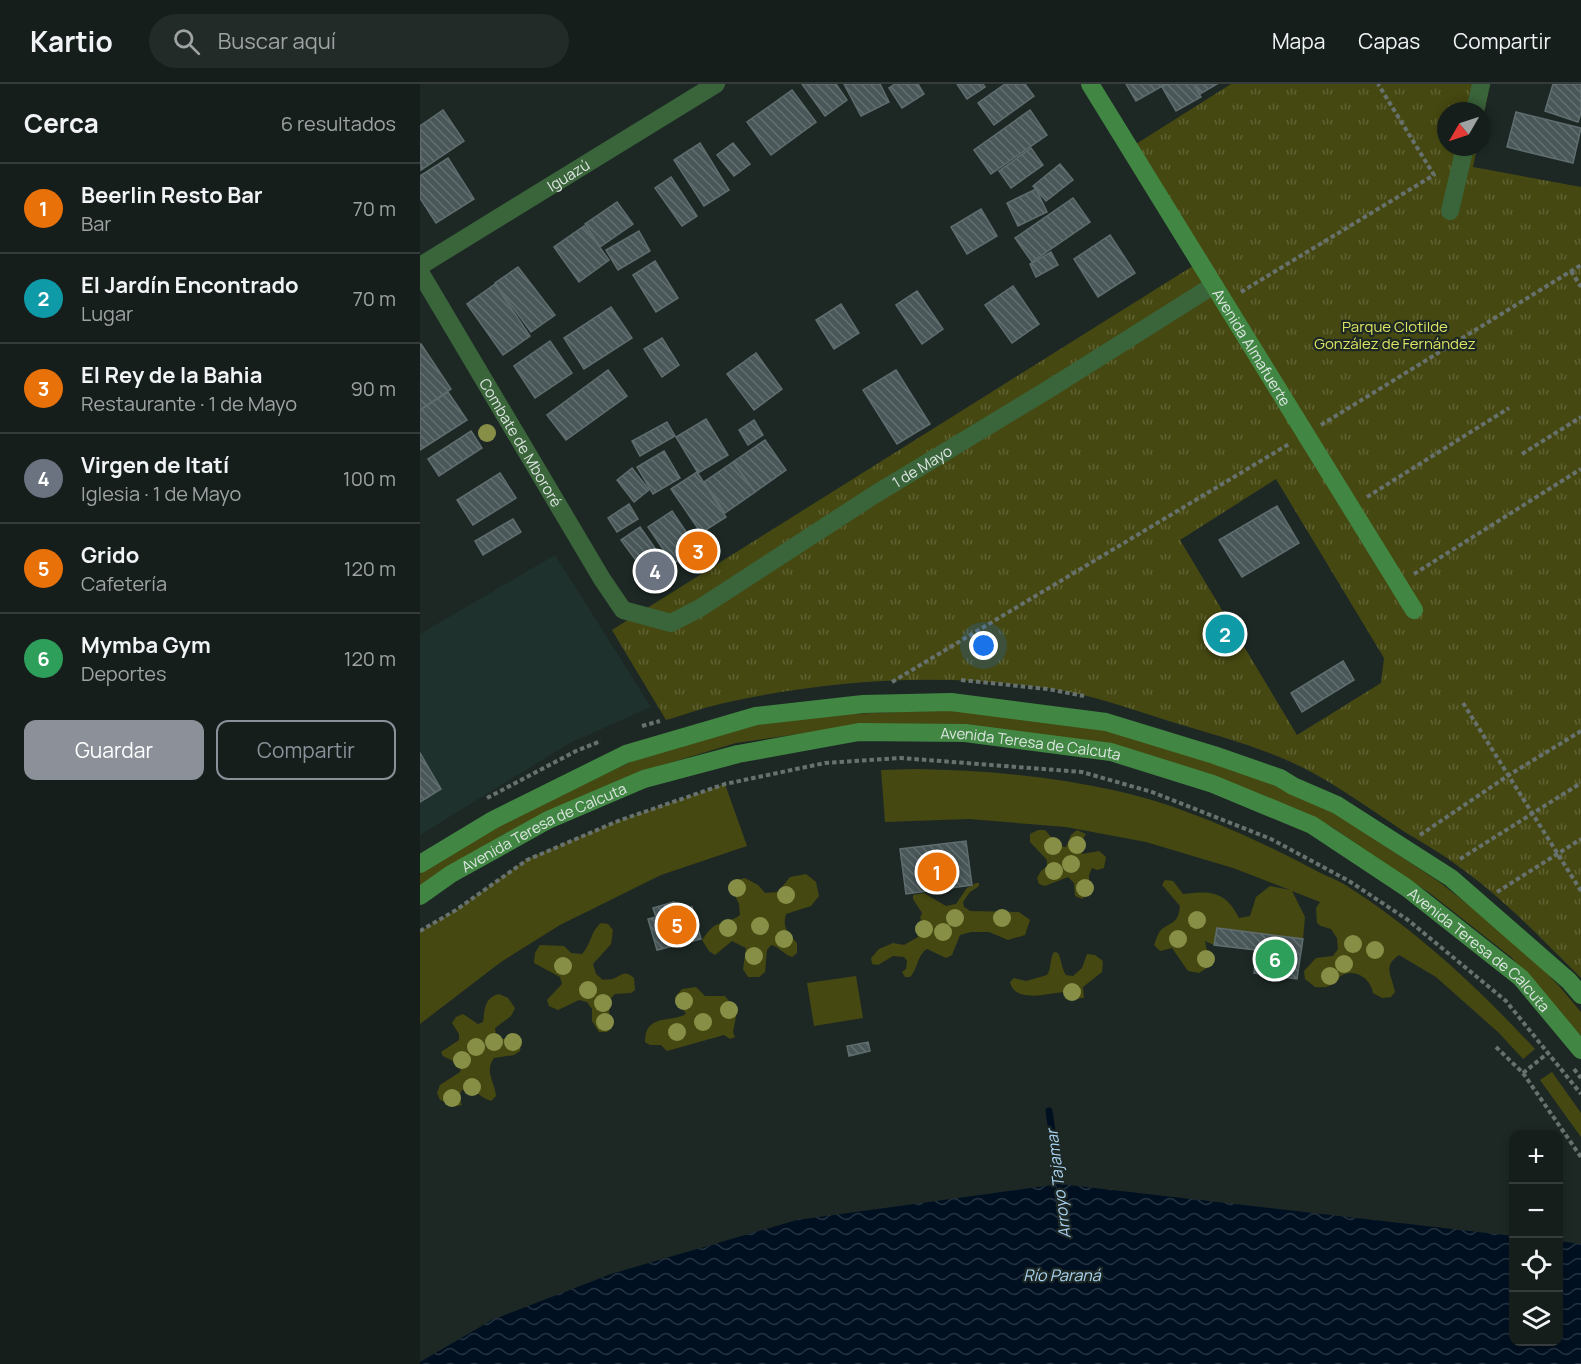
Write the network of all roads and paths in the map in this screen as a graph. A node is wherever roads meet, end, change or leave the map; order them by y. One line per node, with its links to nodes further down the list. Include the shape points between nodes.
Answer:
1 (716, 84): 9 (street, Iguazú)
2 (1090, 84): 12 (main road, Avenida Almafuerte)
3 (1378, 84): 14 (path, via 1434,175)
4 (1481, 84): 5 (street)
5 (1476, 102)
6 (1464, 156): 7 (street)
7 (1450, 211)
8 (1581, 265): 10 (path)
9 (420, 266)
10 (1571, 271): 13 (path); 17 (path)
11 (420, 272): 22 (street, Combate de Mbororé)
12 (1214, 285): 14 (main road, Avenida Almafuerte); 22 (street, 1 de Mayo, via 874,495 700,608 671,623)
13 (1581, 287)
14 (1225, 302): 17 (main road, Avenida Almafuerte)
15 (1509, 408): 20 (path)
16 (1581, 417): 18 (path)
17 (1306, 434): 20 (main road, Avenida Almafuerte); 24 (path)
18 (1522, 454)
19 (1581, 469): 21 (path)
20 (1352, 507): 21 (main road, Avenida Almafuerte)
21 (1398, 584): 23 (main road, Avenida Almafuerte)
22 (623, 610)
23 (1414, 610)
24 (892, 682)
25 (1463, 704): 27 (path)
26 (1581, 731): 27 (path)
27 (1509, 775): 29 (path); 30 (path)
28 (1581, 783): 29 (path)
29 (1532, 814): 32 (path); 33 (path)
30 (1414, 839)
31 (1581, 839): 32 (path)
32 (1558, 854): 35 (path); 36 (path)
33 (1454, 862)
34 (420, 864): 39 (main road, Avenida Teresa de Calcuta, via 493,820 626,754 756,716 863,704 951,702 1106,722 1280,778 1337,805 1451,878)
35 (1581, 891)
36 (1494, 894)
37 (420, 896): 42 (main road, Avenida Teresa de Calcuta, via 451,874 548,820 644,779 738,754 859,732 965,733 1111,752 1213,784 1312,825 1407,888 1521,978)
38 (420, 931): 41 (path, via 527,860 618,821 725,784 825,763 901,758 1082,772 1152,792 1271,839 1349,881 1408,920 1506,1001)
39 (1581, 995)
40 (1496, 1047): 43 (path)
41 (1548, 1053): 43 (path); 45 (path)
42 (1574, 1056): 44 (path)
43 (1523, 1073): 46 (path)
44 (1581, 1078)
45 (1581, 1095)
46 (1581, 1157)

